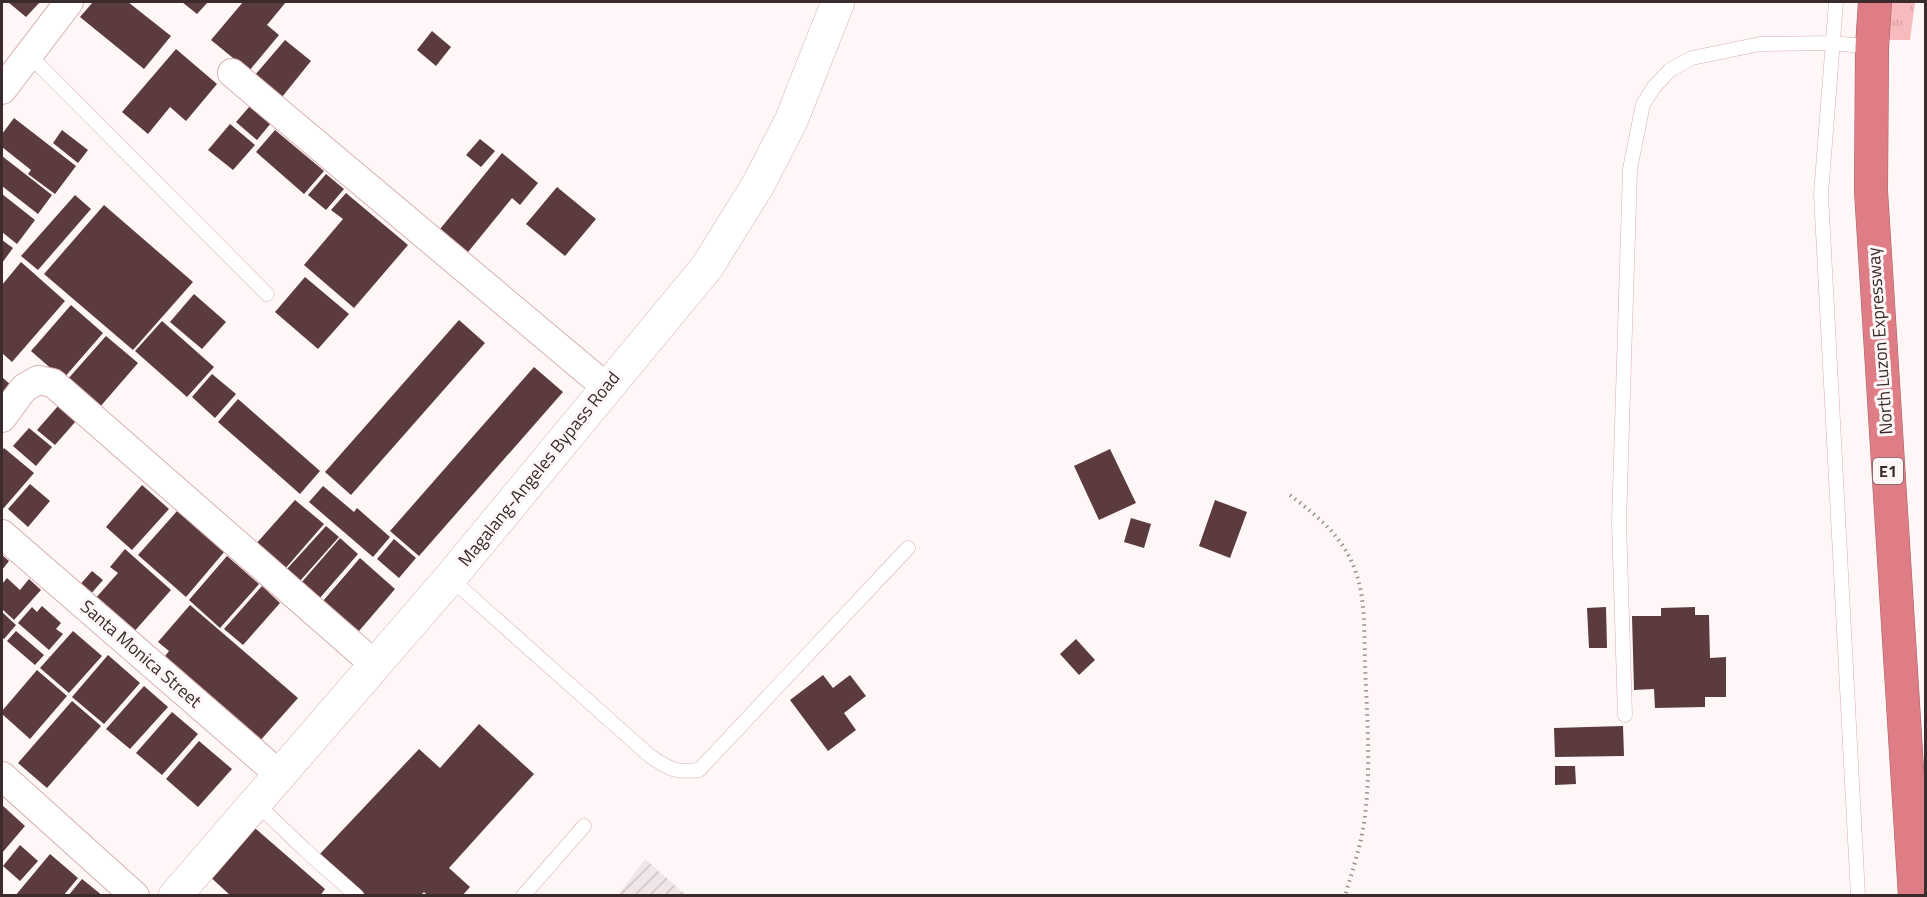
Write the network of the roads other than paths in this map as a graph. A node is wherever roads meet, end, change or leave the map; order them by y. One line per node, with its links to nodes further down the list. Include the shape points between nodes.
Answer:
1 (69, 2): 7 (street)
2 (838, 2): 11 (street, Magalang-Angeles Bypass Road, via 791,121 758,185 707,267)
3 (1836, 2): 5 (lane)
4 (1875, 2): 6 (highway, North Luzon Expressway / E1)
5 (1833, 43): 6 (lane); 17 (lane, via 1760,44 1692,58 1670,70 1643,104 1630,169 1619,510); 26 (lane, via 1821,194)
6 (1872, 47): 27 (highway, North Luzon Expressway / E1, via 1871,191)
7 (28, 54): 9 (street); 10 (lane)
8 (232, 73): 11 (street)
9 (2, 90)
10 (267, 294)
11 (606, 387): 15 (street, Magalang-Angeles Bypass Road)
12 (2, 418): 16 (street, via 24,388 38,380 53,383)
13 (2, 534): 18 (street, Santa Monica Street)
14 (908, 548): 15 (lane, via 699,770 683,772 650,756)
15 (450, 578): 16 (street, Magalang-Angeles Bypass Road)
16 (374, 664): 18 (street, Magalang-Angeles Bypass Road)
17 (1625, 715)
18 (280, 775): 20 (street, Magalang-Angeles Bypass Road)
19 (2, 776): 22 (street)
20 (256, 803): 23 (street, Magalang-Angeles Bypass Road); 24 (lane)
21 (584, 826): 25 (lane)
22 (135, 896)
23 (175, 896)
24 (357, 896)
25 (523, 896)
26 (1858, 896)
27 (1915, 896)

